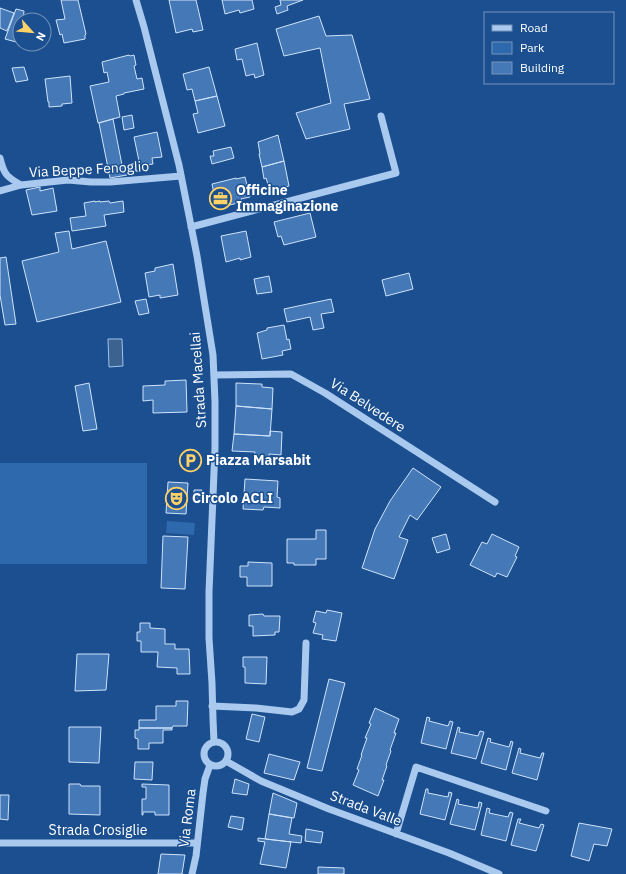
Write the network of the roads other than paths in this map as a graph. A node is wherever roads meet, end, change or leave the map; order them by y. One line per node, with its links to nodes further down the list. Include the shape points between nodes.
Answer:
1 (136, 0): 4 (street, Strada Macellai)
2 (381, 116): 7 (street, via 396,173)
3 (0, 158): 5 (street, via 8,177)
4 (181, 176): 5 (street, Via Beppe Fenoglio, via 110,182 68,180); 7 (street, Strada Macellai)
5 (21, 185): 6 (street, Via Beppe Fenoglio)
6 (0, 192)
7 (191, 227): 8 (street, Strada Macellai, via 213,355)
8 (214, 375): 9 (street, Via Belvedere, via 291,374); 11 (street, Strada Macellai, via 215,448 209,600)
9 (495, 502)
10 (306, 643): 11 (street, via 304,700 299,709 292,712)
11 (212, 706): 12 (street, Strada Macellai)
12 (214, 742): 13 (street, via 227,748); 14 (street, via 208,745 204,752 205,760)
13 (226, 761): 14 (street, via 218,766); 16 (street, Strada Valle, via 260,781)
14 (210, 765): 18 (street, Via Roma, via 205,779)
15 (546, 811): 16 (street, via 416,767)
16 (396, 834): 20 (street, Strada Valle)
17 (0, 843): 18 (street, Strada Crosiglie)
18 (197, 843): 19 (street, Via Roma)
19 (192, 874)
20 (499, 874)

